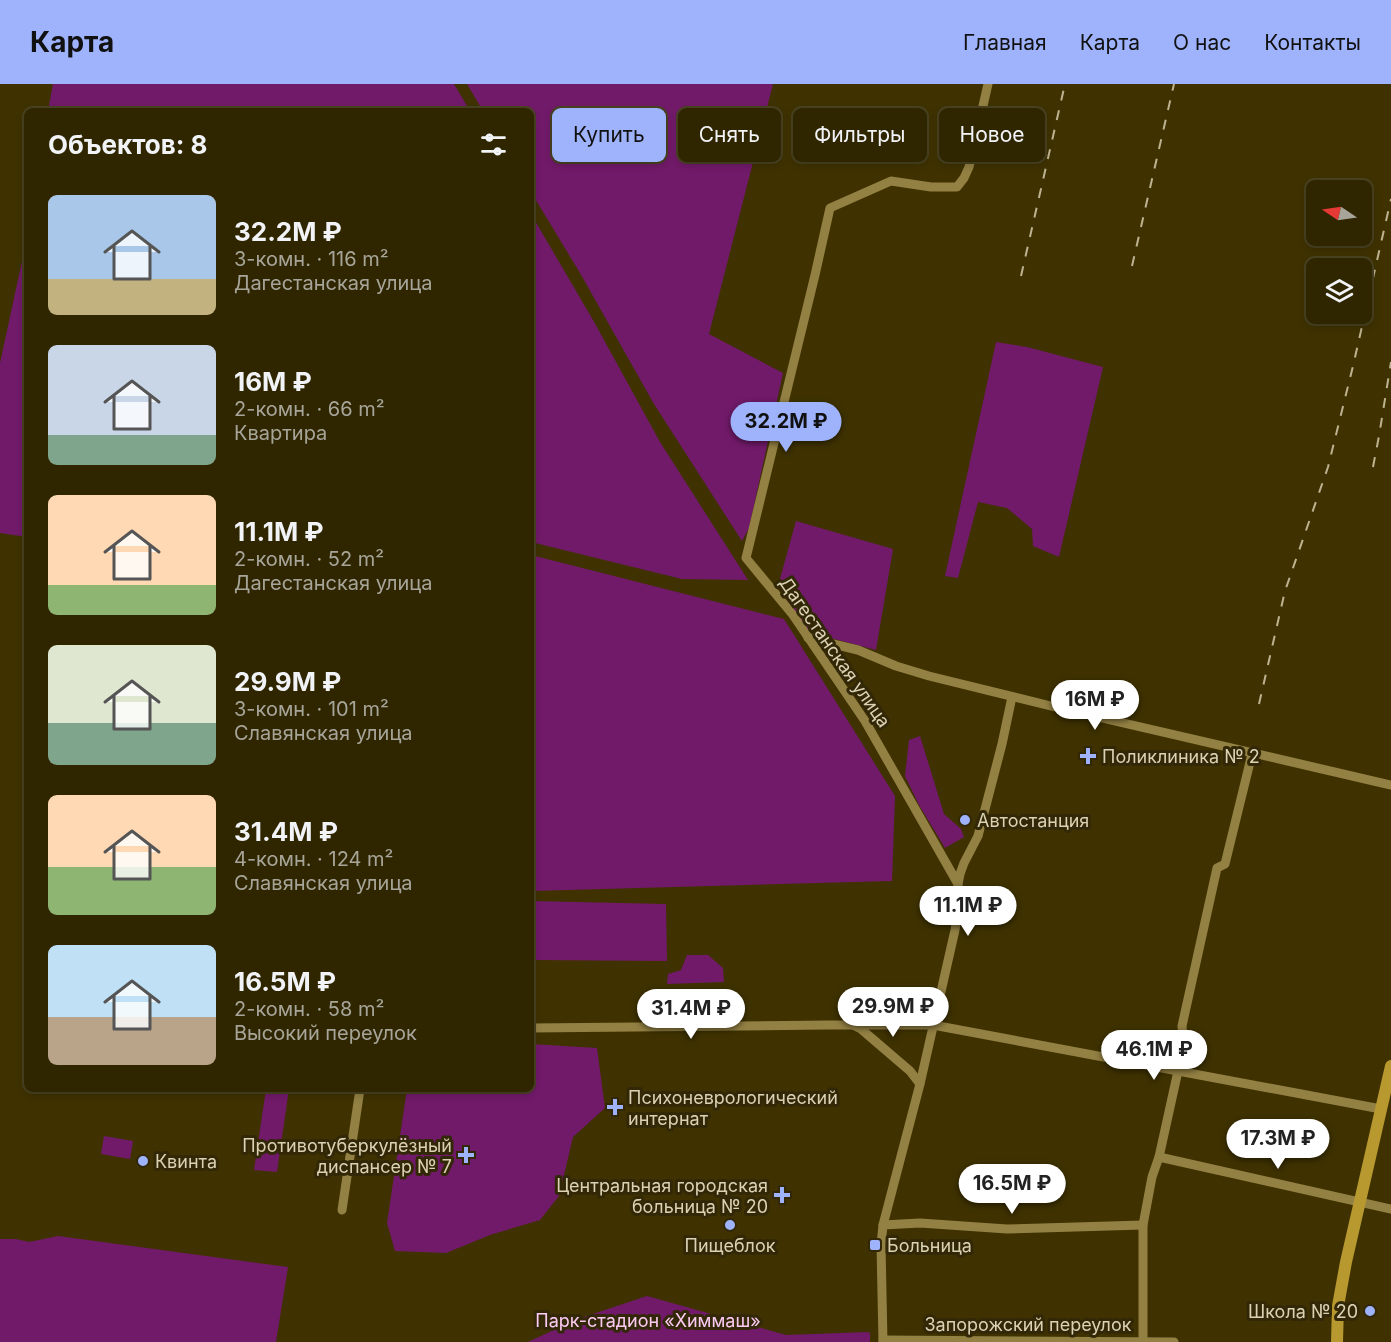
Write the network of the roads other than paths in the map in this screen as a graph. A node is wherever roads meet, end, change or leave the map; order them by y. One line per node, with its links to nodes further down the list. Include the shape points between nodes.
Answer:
1 (988, 84): 2 (street, Дагестанская улица, via 969,167 957,187 891,181 830,208 746,558)
2 (808, 638): 3 (street); 6 (street, Дагестанская улица, via 865,722)
3 (1011, 697): 4 (street); 6 (street, Дагестанская улица, via 978,836)
4 (1252, 754): 5 (street); 11 (street, via 1225,864 1217,868 1210,896 1182,1026)
5 (1391, 785)
6 (958, 884): 8 (street, Дагестанская улица, via 958,917)
7 (852, 1025): 8 (street); 9 (street); 12 (street, via 910,1071)
8 (933, 1025): 11 (street); 12 (street, Дагестанская улица)
9 (534, 1029)
10 (1391, 1066): 14 (main road)
11 (1178, 1071): 14 (street); 15 (street)
12 (920, 1084): 19 (street, Дагестанская улица)
13 (360, 1092): 18 (street)
14 (1381, 1109): 16 (main road)
15 (1159, 1157): 16 (street); 20 (street)
16 (1359, 1202): 17 (street); 24 (main road, via 1338,1306)
17 (1391, 1209)
18 (342, 1210)
19 (883, 1225): 20 (street, via 920,1223 1007,1229); 21 (street, Дагестанская улица)
20 (1143, 1225): 22 (street)
21 (883, 1341): 22 (street, Запорожский переулок)
22 (1143, 1342): 23 (street, Запорожский переулок)
23 (1174, 1342)
24 (1337, 1342)

